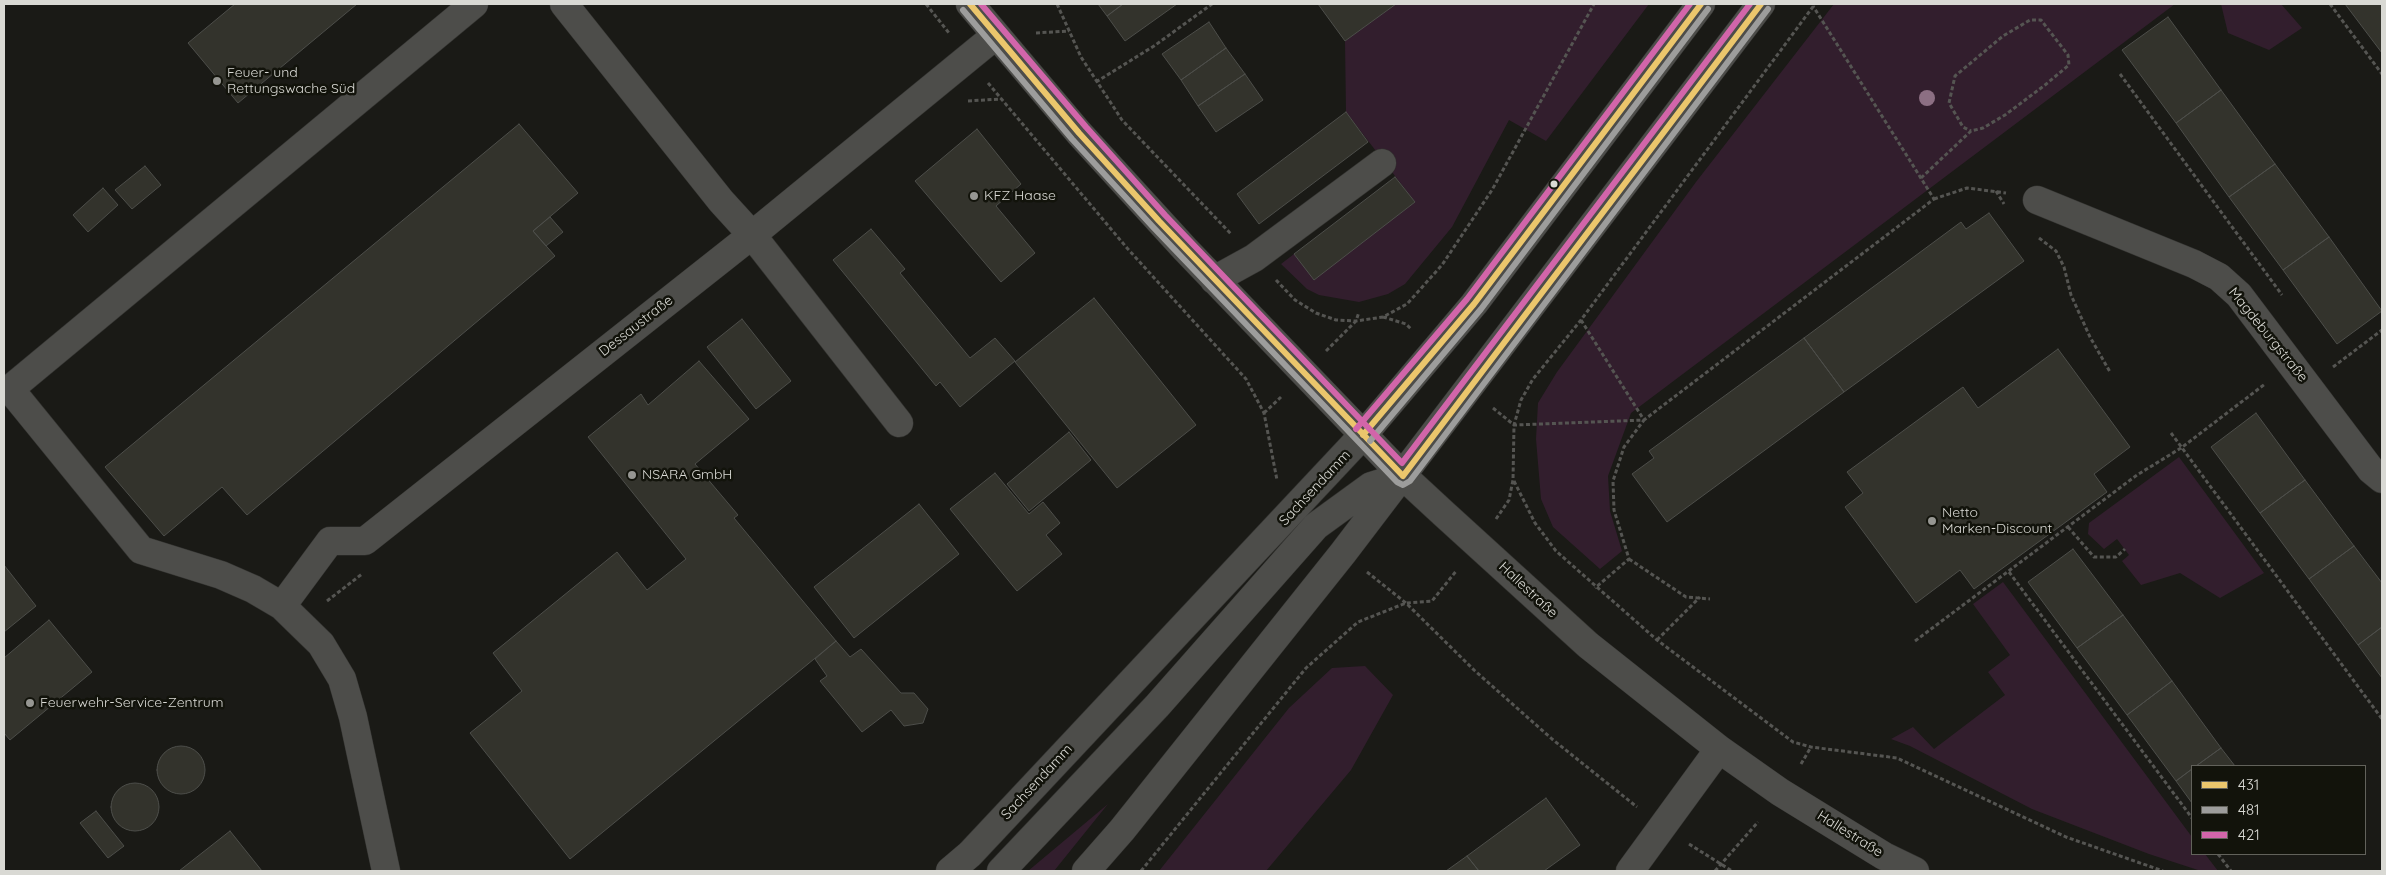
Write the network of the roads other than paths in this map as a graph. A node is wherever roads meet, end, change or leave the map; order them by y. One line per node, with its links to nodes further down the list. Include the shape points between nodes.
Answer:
1 (474, 4): 15 (street, via 10,390 141,550 221,575)
2 (564, 4): 9 (street, via 721,201)
3 (970, 4): 6 (street, Hallestraße)
4 (1701, 4): 12 (street, Sachsendamm, via 1474,304)
5 (1761, 4): 13 (street)
6 (995, 36): 9 (street, Dessaustraße); 10 (street, Hallestraße)
7 (1382, 163): 10 (street, via 1254,258)
8 (2037, 200): 14 (street, Magdeburgstraße, via 2219,277 2239,295 2371,470)
9 (752, 235): 11 (street); 15 (street, Dessaustraße, via 364,541 330,541)
10 (1214, 280): 12 (street, Hallestraße)
11 (899, 423)
12 (1363, 435): 13 (street, Hallestraße); 18 (street, Sachsendamm, via 970,854)
13 (1403, 476): 16 (street, Hallestraße, via 1588,645); 19 (street, Sachsendamm, via 1371,486 1316,526 1157,706); 20 (street)
14 (2382, 479)
15 (282, 606): 17 (street, via 321,644 342,678)
16 (1719, 749): 21 (street); 22 (street, Hallestraße, via 1780,792 1884,856)
17 (386, 871)
18 (950, 871)
19 (1001, 871)
20 (1086, 871)
21 (1630, 871)
22 (1915, 871)

